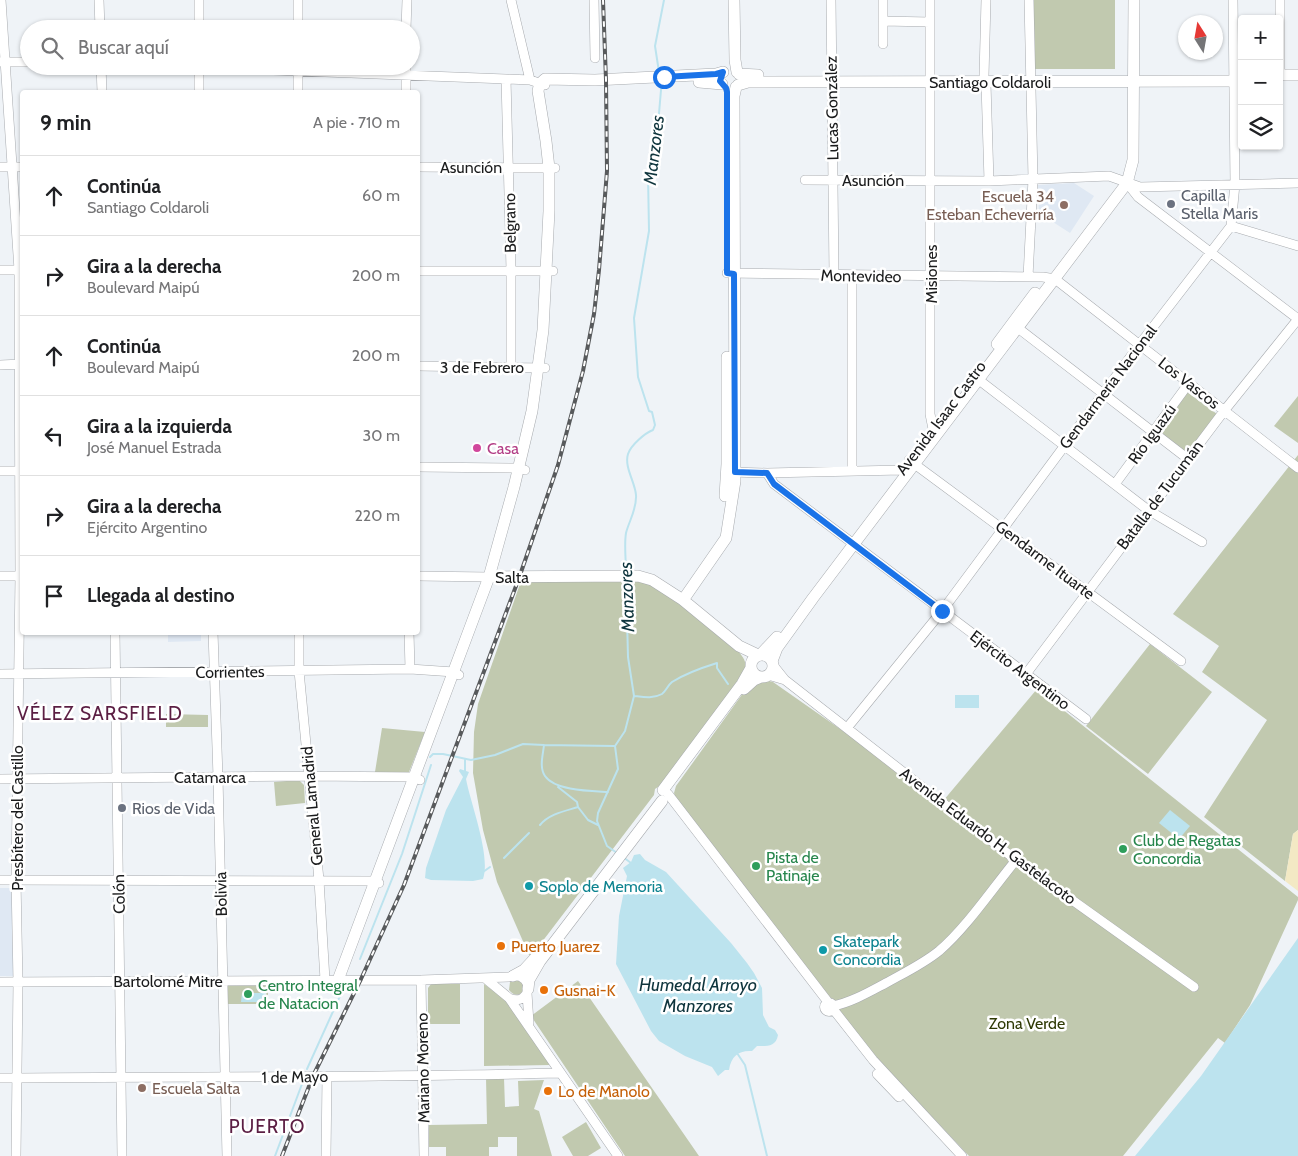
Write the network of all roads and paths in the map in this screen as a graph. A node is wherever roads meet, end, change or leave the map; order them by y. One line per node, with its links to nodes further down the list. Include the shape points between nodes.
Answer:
1 (1, 0): 28 (street, Presbítero del Castillo)
2 (99, 0): 19 (street)
3 (199, 0): 20 (street)
4 (298, 0): 21 (street)
5 (407, 0): 22 (street)
6 (511, 0): 47 (street)
7 (594, 0): 26 (street)
8 (727, 0): 42 (main road)
9 (734, 0): 42 (main road, via 735,60)
10 (831, 0): 43 (street, Lucas González)
11 (883, 0): 23 (street)
12 (930, 0): 24 (street, Misiones)
13 (986, 0): 46 (street)
14 (1029, 0): 37 (street)
15 (1128, 0): 38 (main road)
16 (1134, 0): 38 (main road)
17 (1233, 0): 39 (street)
18 (1280, 0): 27 (street)
19 (100, 20)
20 (199, 20)
21 (298, 20)
22 (406, 20)
23 (883, 21): 24 (street); 25 (street)
24 (930, 22): 44 (street, Misiones)
25 (883, 44)
26 (595, 58)
27 (1280, 60)
28 (2, 62): 29 (street); 52 (street, Presbítero del Castillo)
29 (20, 62)
30 (420, 71): 41 (street, Santiago Coldaroli)
31 (101, 75): 48 (street)
32 (199, 75): 49 (street)
33 (298, 75): 50 (street)
34 (406, 75): 51 (street)
35 (1298, 75): 36 (main road)
36 (1283, 77)
37 (1031, 78): 38 (main road, Santiago Coldaroli); 46 (main road, Santiago Coldaroli); 58 (street)
38 (1130, 78): 39 (main road, Santiago Coldaroli); 63 (main road)
39 (1237, 78): 65 (street)
40 (1283, 78): 45 (main road)
41 (506, 79): 47 (street, Santiago Coldaroli); 56 (street, Belgrano)
42 (731, 79): 43 (main road, Santiago Coldaroli); 47 (main road, Santiago Coldaroli, via 716,74 607,88); 75 (main road, via 734,96)
43 (832, 79): 44 (main road, Santiago Coldaroli); 60 (street, Lucas González)
44 (930, 79): 46 (main road, Santiago Coldaroli); 61 (street, Misiones)
45 (1298, 80)
46 (985, 81): 62 (street)
47 (538, 82): 57 (main road, via 544,93)
48 (102, 90)
49 (199, 90)
50 (298, 90)
51 (406, 90)
52 (12, 166): 53 (street); 54 (street); 69 (street, Presbítero del Castillo)
53 (0, 167)
54 (20, 167)
55 (420, 167): 56 (street, Asunción)
56 (509, 167): 57 (street, Asunción); 72 (street, Belgrano)
57 (552, 168): 74 (main road, via 556,213)
58 (1033, 179): 62 (street, Asunción); 63 (street, Asunción, via 1109,176); 79 (street)
59 (805, 180): 60 (street, Asunción)
60 (833, 180): 61 (street, Asunción); 76 (street, Lucas González)
61 (930, 180): 62 (street, Asunción); 78 (street, Misiones)
62 (989, 180)
63 (1123, 182): 65 (street, Asunción, via 1140,187); 68 (street, via 1138,197); 80 (main road, Avenida Isaac Castro)
64 (1298, 183): 65 (street, Asunción)
65 (1235, 184): 66 (street)
66 (1231, 226): 67 (street); 68 (street, Gendarmería Nacional)
67 (1298, 246)
68 (1212, 252): 81 (street); 83 (street, Gendarmería Nacional)
69 (20, 258)
70 (0, 270): 71 (street)
71 (20, 270)
72 (511, 270): 73 (street); 74 (street); 87 (street, Belgrano)
73 (420, 271)
74 (550, 271): 88 (main road)
75 (731, 273): 76 (street, Montevideo); 104 (main road)
76 (834, 275): 77 (street, Montevideo)
77 (852, 276): 78 (street, Montevideo); 103 (street)
78 (931, 276): 79 (street, Montevideo); 93 (street, Misiones, via 930,414)
79 (1028, 277): 80 (street, Montevideo)
80 (1051, 278): 82 (main road, Avenida Isaac Castro); 83 (street, Los Vascos)
81 (1298, 319): 92 (street, Batalla de Tucumán)
82 (1016, 325): 89 (main road, Avenida Isaac Castro); 91 (street)
83 (1140, 344): 90 (street, Los Vascos); 91 (street, Gendarmería Nacional)
84 (20, 364): 85 (street)
85 (0, 365)
86 (420, 366): 87 (street, 3 de Febrero)
87 (512, 367): 88 (street, 3 de Febrero)
88 (542, 368): 100 (main road)
89 (975, 378): 93 (main road, Avenida Isaac Castro); 95 (street); 97 (main road, Avenida Isaac Castro)
90 (1189, 383): 92 (street, Los Vascos); 94 (street, Río Iguazú)
91 (1103, 393): 94 (street); 95 (street, Gendarmería Nacional)
92 (1224, 411): 96 (street, Batalla de Tucumán); 99 (street, Los Vascos)
93 (933, 429): 97 (main road, Avenida Isaac Castro)
94 (1154, 432): 96 (street); 107 (street, Río Iguazú)
95 (1064, 445): 107 (street); 109 (street, Gendarmería Nacional)
96 (1188, 459): 108 (street, Batalla de Tucumán)
97 (912, 462): 105 (main road, Avenida Isaac Castro); 109 (street, Gendarme Ituarte)
98 (420, 467): 100 (street)
99 (1298, 468)
100 (522, 469): 115 (main road)
101 (0, 471): 102 (street)
102 (20, 471)
103 (852, 471): 105 (street); 106 (street)
104 (731, 472): 106 (street); 117 (main road, via 717,540)
105 (904, 472): 111 (main road, Avenida Isaac Castro)
106 (767, 473): 111 (street, Ejército Argentino, via 774,484)
107 (1116, 484): 108 (street)
108 (1148, 510): 110 (street); 116 (street, Batalla de Tucumán)
109 (1003, 529): 116 (street, Gendarme Ituarte); 118 (street, Gendarmería Nacional)
110 (1202, 542)
111 (851, 543): 118 (street, Ejército Argentino); 124 (main road, Avenida Isaac Castro, via 771,645); 127 (main road, Avenida Isaac Castro, via 777,648)
112 (0, 576): 113 (street)
113 (20, 576)
114 (420, 576): 115 (street, Salta)
115 (493, 577): 117 (main road, Salta, via 638,576 652,580); 133 (main road)
116 (1087, 592): 125 (street, Gendarme Ituarte); 134 (street, Batalla de Tucumán)
117 (680, 598): 124 (main road)
118 (942, 611): 134 (street, Ejército Argentino); 136 (street, Gendarmería Nacional)
119 (20, 624): 130 (street, Presbítero del Castillo)
120 (115, 635): 131 (street, Colón)
121 (213, 635): 129 (street, Bolivia)
122 (299, 635): 128 (street, General Lamadrid)
123 (409, 635): 126 (street)
124 (755, 660): 127 (main road, via 767,655); 127 (main road, via 754,674); 143 (main road, Avenida Isaac Castro, via 742,684)
125 (1180, 661)
126 (410, 669): 128 (street, Corrientes); 133 (street, Corrientes)
127 (769, 669): 136 (street, Avenida Eduardo H. Gastelacoto); 143 (main road, Avenida Isaac Castro, via 746,687)
128 (300, 671): 129 (street, Corrientes); 137 (street, General Lamadrid)
129 (215, 672): 131 (street, Corrientes); 138 (street, Bolivia)
130 (19, 673): 131 (street, Corrientes); 132 (street, Corrientes); 142 (street, Presbítero del Castillo)
131 (116, 673): 139 (street, Colón)
132 (0, 674)
133 (456, 674): 140 (main road)
134 (1026, 674): 135 (street, Ejército Argentino)
135 (1086, 719)
136 (847, 728): 144 (street, Avenida Eduardo H. Gastelacoto)
137 (310, 776): 138 (street, Catamarca); 140 (street, Catamarca); 148 (street, General Lamadrid)
138 (218, 777): 139 (street, Catamarca); 149 (street, Bolivia)
139 (117, 778): 142 (street, Catamarca); 147 (street, Colón)
140 (417, 778): 151 (main road)
141 (0, 779): 142 (street, Catamarca)
142 (17, 779): 146 (street, Presbítero del Castillo)
143 (664, 796): 150 (main road, Avenida Isaac Castro); 164 (street)
144 (1016, 860): 161 (street, Avenida Eduardo H. Gastelacoto); 164 (street, via 952,940 937,953 867,993)
145 (0, 880): 146 (street)
146 (16, 880): 147 (street); 158 (street, Presbítero del Castillo)
147 (118, 880): 149 (street); 159 (street, Colón)
148 (319, 880): 149 (street); 151 (street); 154 (street, General Lamadrid)
149 (221, 881): 160 (street, Bolivia)
150 (597, 881): 152 (main road, Avenida Isaac Castro, via 532,962); 162 (main road, Avenida Isaac Castro, via 535,969)
151 (377, 882): 155 (main road)
152 (511, 976): 153 (street, Bartolomé Mitre); 162 (street, via 523,978); 163 (street, via 504,983)
153 (486, 979): 156 (street, Bartolomé Mitre); 163 (street)
154 (325, 980): 155 (street, Bartolomé Mitre); 160 (street, Bartolomé Mitre)
155 (341, 980): 156 (street, Bartolomé Mitre)
156 (421, 980): 168 (street, Mariano Moreno)
157 (0, 982): 158 (street, Bartolomé Mitre)
158 (18, 982): 159 (street, Bartolomé Mitre); 170 (street, Presbítero del Castillo)
159 (120, 982): 160 (street, Bartolomé Mitre); 171 (street, Colón)
160 (223, 982): 172 (street, Bolivia)
161 (1194, 987)
162 (527, 991): 163 (street, via 521,999 513,1000); 165 (street)
163 (506, 996): 165 (street)
164 (829, 1007): 179 (street, via 866,1062); 180 (street)
165 (529, 1026): 166 (street)
166 (560, 1073): 168 (street, 1 de Mayo); 178 (street)
167 (327, 1077): 168 (street, 1 de Mayo); 172 (street, 1 de Mayo); 176 (street)
168 (424, 1077): 177 (street, Mariano Moreno)
169 (0, 1078): 170 (street, 1 de Mayo)
170 (17, 1078): 171 (street, 1 de Mayo); 173 (street, Presbítero del Castillo)
171 (121, 1078): 172 (street, 1 de Mayo); 174 (street, Colón)
172 (225, 1078): 175 (street, Bolivia)
173 (16, 1156)
174 (122, 1156)
175 (227, 1156)
176 (326, 1156)
177 (424, 1156)
178 (618, 1156)
179 (954, 1156)
180 (962, 1156)

